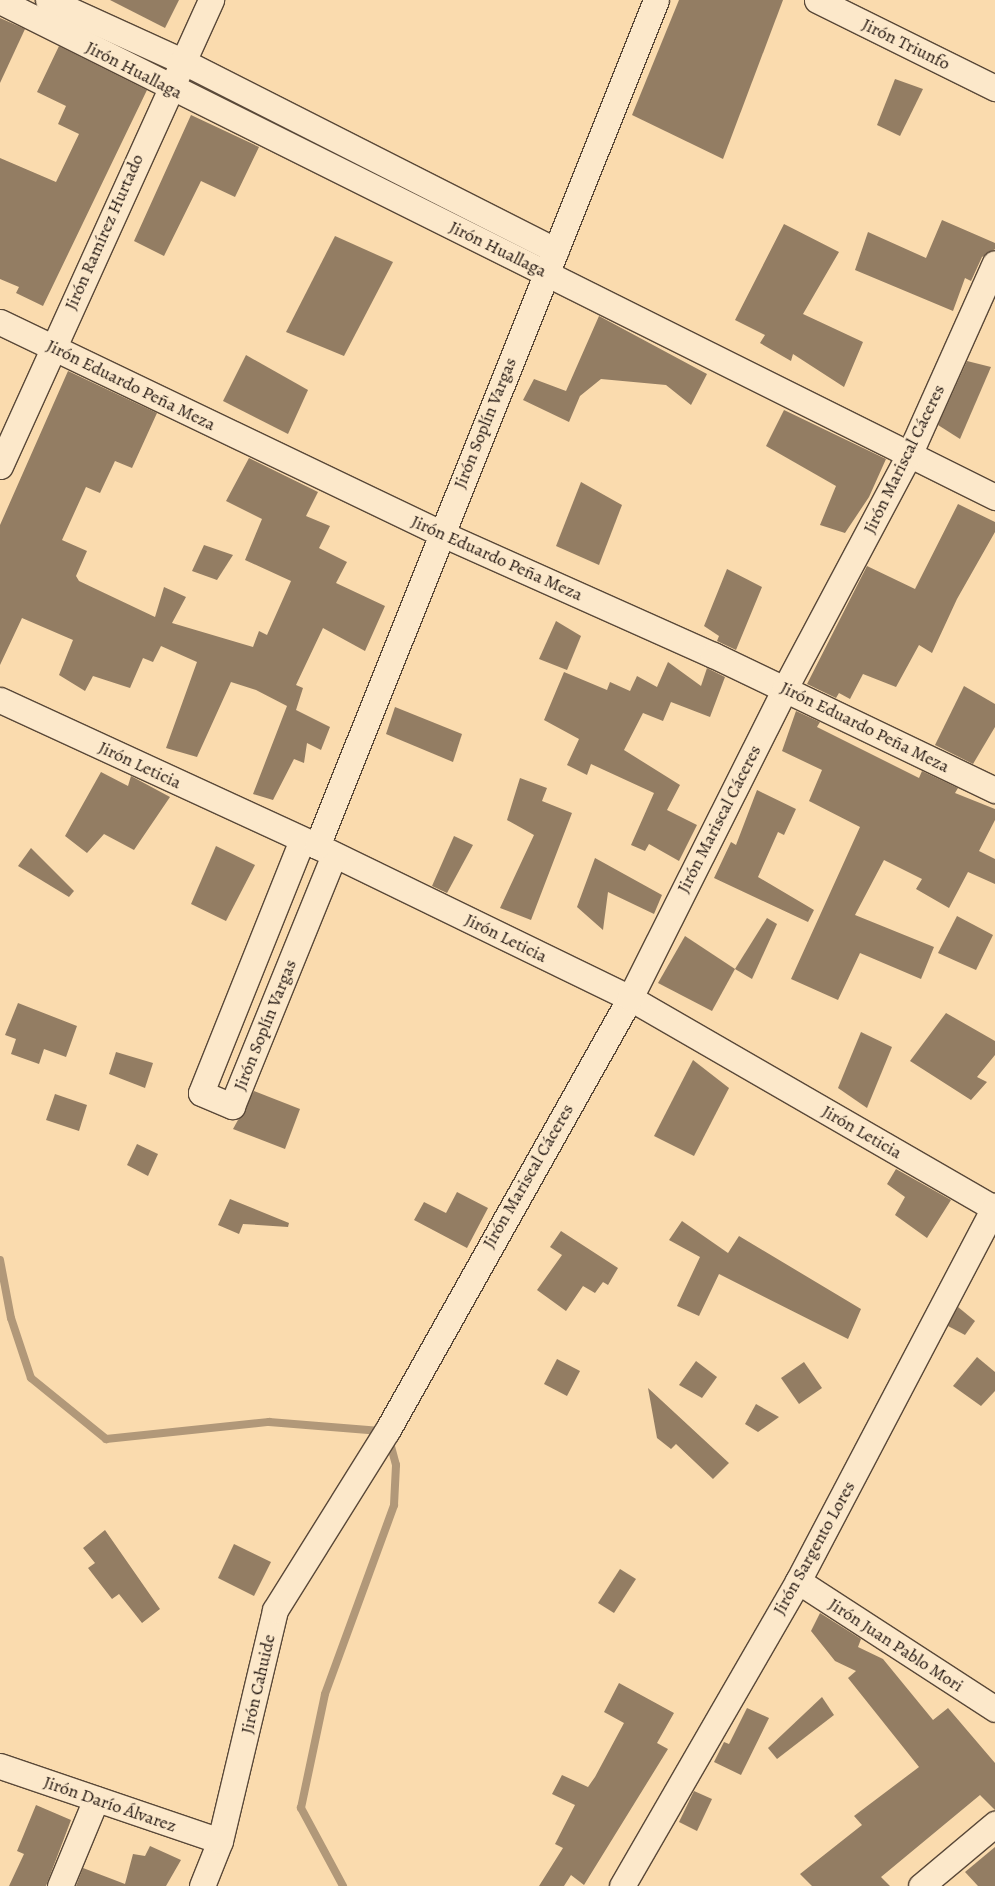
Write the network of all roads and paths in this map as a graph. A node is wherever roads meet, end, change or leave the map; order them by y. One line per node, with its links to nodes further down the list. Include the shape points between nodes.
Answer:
1 (48, 0): 6 (street, Jirón Huallaga)
2 (211, 0): 6 (street, Jirón Ramírez Hurtado)
3 (656, 0): 9 (street, Jirón Soplín Vargas)
4 (818, 0): 8 (street, Jirón Triunfo)
5 (0, 1): 7 (street, Jirón Huallaga)
6 (182, 61): 7 (street, Jirón Ramírez Hurtado); 9 (street, Jirón Huallaga)
7 (169, 88): 9 (street, Jirón Huallaga); 12 (street, Jirón Ramírez Hurtado)
8 (995, 88)
9 (552, 262): 13 (street, Jirón Huallaga); 16 (street, Jirón Soplín Vargas)
10 (995, 263): 13 (street, Jirón Mariscal Cáceres)
11 (0, 322): 12 (street, Jirón Eduardo Peña Meza)
12 (52, 347): 14 (street, Jirón Ramírez Hurtado); 16 (street, Jirón Eduardo Peña Meza)
13 (910, 455): 15 (street, Jirón Huallaga); 17 (street, Jirón Mariscal Cáceres)
14 (0, 466)
15 (995, 497)
16 (440, 533): 17 (street, Jirón Eduardo Peña Meza); 20 (street, Jirón Soplín Vargas)
17 (785, 688): 19 (street, Jirón Eduardo Peña Meza); 21 (street, Jirón Mariscal Cáceres)
18 (0, 700): 20 (street, Jirón Leticia)
19 (995, 790)
20 (318, 847): 20 (street, Jirón Soplín Vargas, via 201,1093 232,1106); 21 (street, Jirón Leticia)
21 (630, 998): 22 (street, Jirón Leticia); 23 (street, Jirón Mariscal Cáceres, via 421,1364 387,1431)
22 (994, 1207): 24 (street, Jirón Sargento Lores)
23 (345, 1494): 29 (street, Jirón Cahuide, via 275,1610)
24 (798, 1581): 25 (street, Jirón Juan Pablo Mori); 32 (street, Jirón Sargento Lores)
25 (995, 1709)
26 (0, 1766): 27 (street, Jirón Darío Álvarez)
27 (96, 1800): 29 (street, Jirón Darío Álvarez); 30 (street)
28 (995, 1824): 33 (street)
29 (220, 1841): 31 (street, Jirón Cahuide)
30 (60, 1886)
31 (202, 1886)
32 (622, 1886)
33 (921, 1886)

